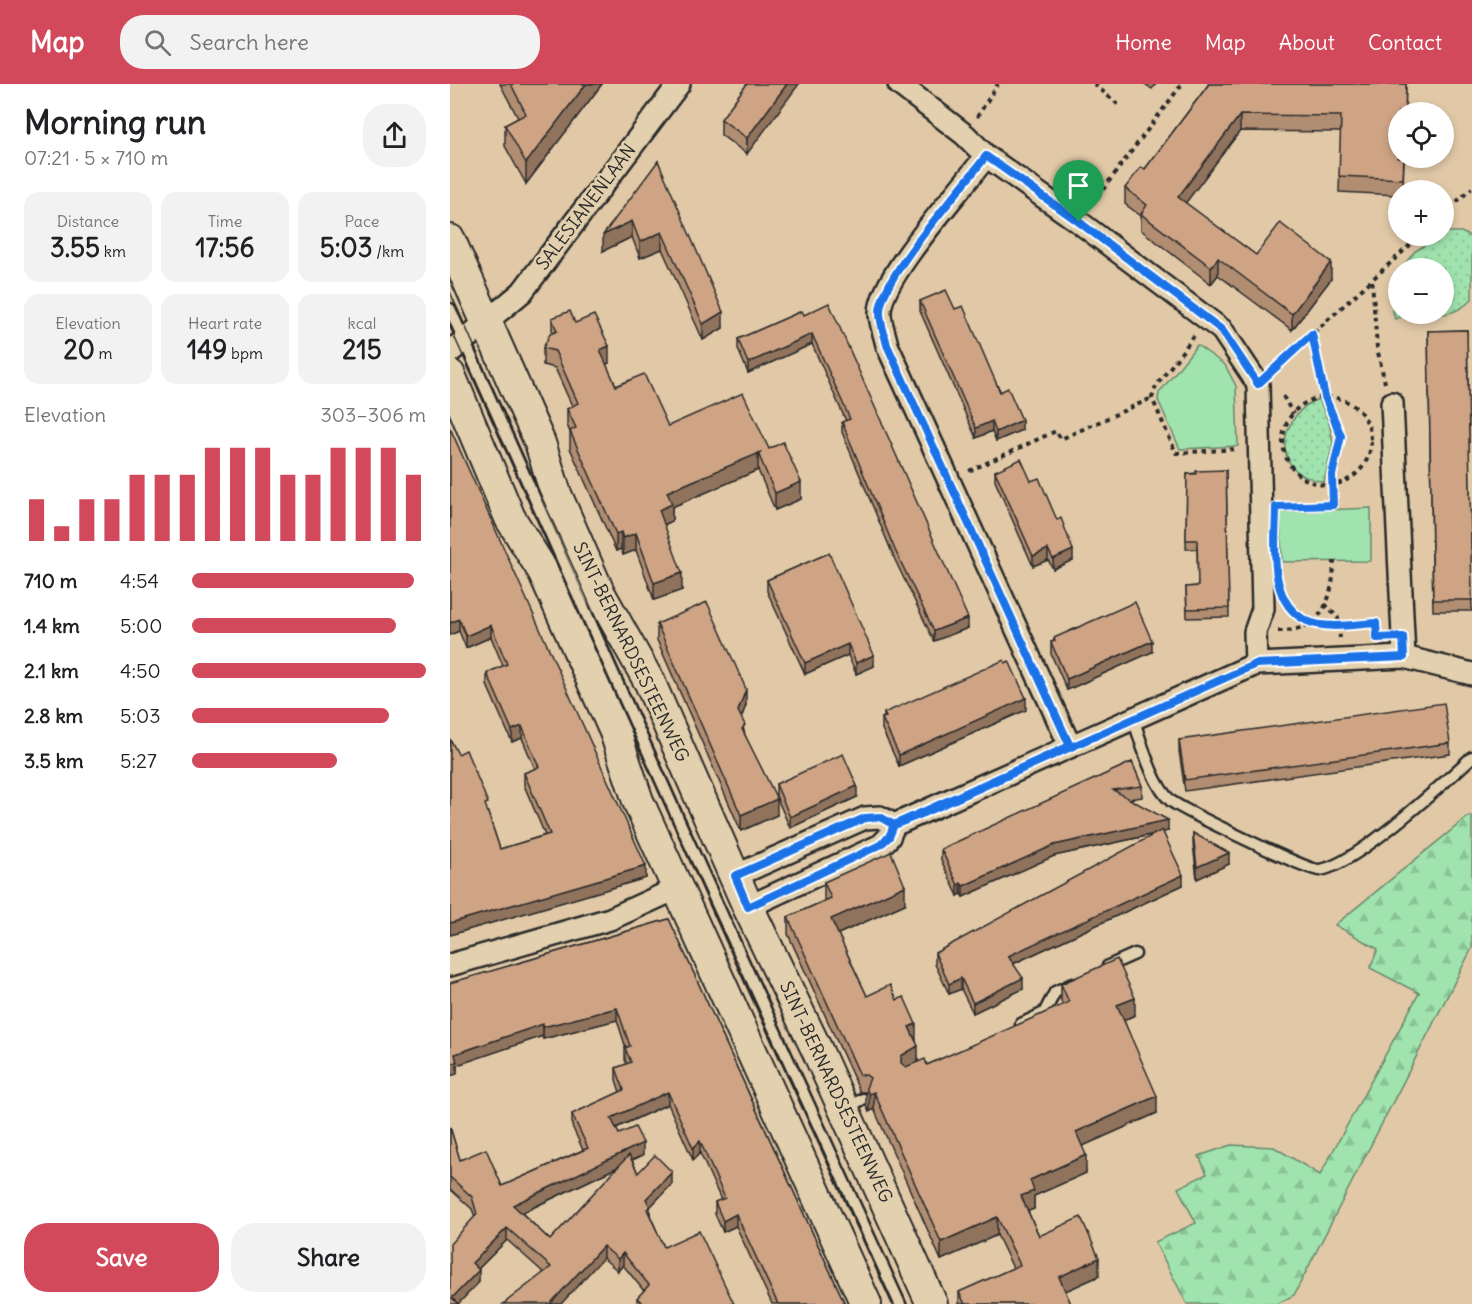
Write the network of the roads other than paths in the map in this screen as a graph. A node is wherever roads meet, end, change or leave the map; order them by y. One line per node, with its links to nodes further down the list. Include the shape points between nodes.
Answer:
1 (679, 84): 6 (street, SALESIANENLAAN, via 522,292)
2 (899, 84): 3 (street)
3 (985, 155): 10 (street, via 1222,330 1258,384 1263,609 1257,628); 13 (street, via 888,286 879,311 887,345)
4 (450, 240): 6 (main road, SINT-BERNARDSESTEENWEG)
5 (450, 309): 6 (lane)
6 (467, 339): 17 (main road, SINT-BERNARDSESTEENWEG, via 540,443 556,494 599,592 650,683); 25 (lane, via 738,951)
7 (450, 375): 19 (main road, via 510,518 543,571 601,700 638,801)
8 (1392, 403): 9 (street)
9 (1403, 647): 10 (street, via 1341,660); 11 (street)
10 (1256, 664): 12 (street)
11 (1472, 674)
12 (1133, 718): 13 (street); 14 (lane, via 1154,776 1170,800 1289,861 1318,871 1345,861 1439,788)
13 (1070, 746): 15 (street)
14 (1472, 757)
15 (894, 825): 16 (street, via 880,817 865,818); 18 (street, via 880,845)
16 (796, 849): 17 (street); 18 (street)
17 (735, 876): 20 (main road, SINT-BERNARDSESTEENWEG)
18 (811, 878): 20 (street)
19 (678, 888): 22 (street, via 610,919); 24 (main road)
20 (748, 907): 26 (main road, SINT-BERNARDSESTEENWEG, via 854,1104)
21 (1135, 954): 23 (lane, via 1055,992 1044,1013)
22 (450, 965)
23 (1012, 1028)
24 (866, 1304)
25 (900, 1304)
26 (932, 1304)

